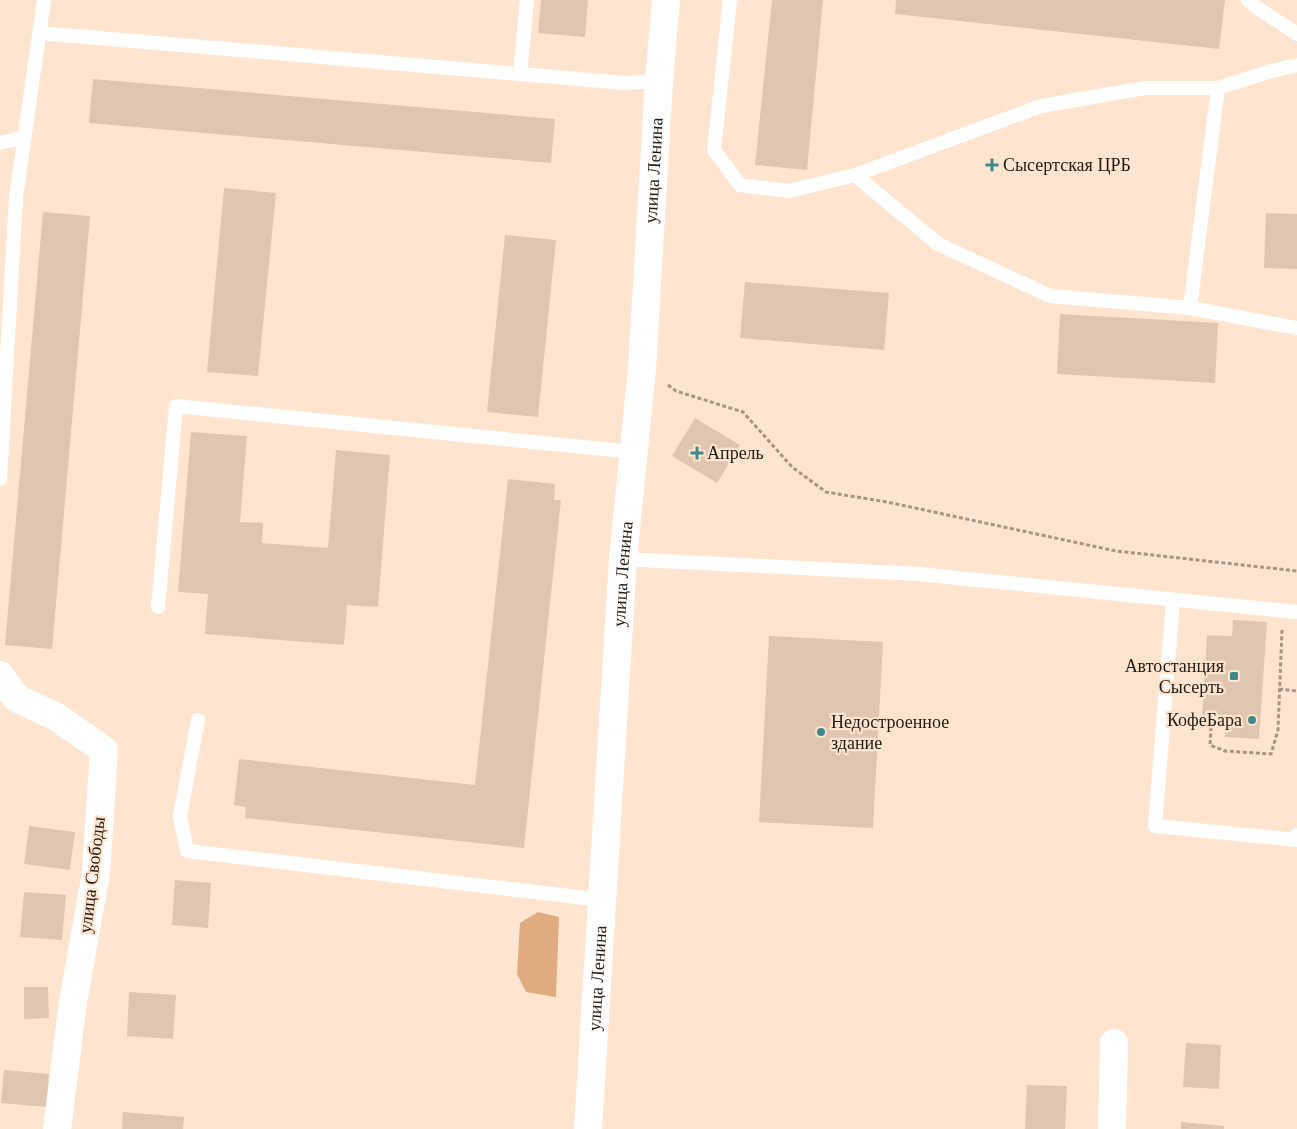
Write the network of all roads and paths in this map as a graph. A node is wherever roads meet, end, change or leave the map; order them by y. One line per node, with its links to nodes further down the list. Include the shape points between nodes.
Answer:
1 (44, 0): 6 (lane)
2 (527, 0): 9 (lane)
3 (730, 0): 14 (lane, via 714,150 740,185 789,191)
4 (1248, 0): 7 (lane)
5 (666, 10): 10 (street, улица Ленина)
6 (40, 33): 9 (lane); 12 (lane)
7 (1297, 34)
8 (1297, 66): 11 (lane)
9 (520, 74): 10 (lane, via 624,83)
10 (660, 81): 17 (street, улица Ленина)
11 (1218, 88): 14 (lane, via 1145,88 1041,106); 15 (lane)
12 (25, 137): 13 (lane); 19 (lane, via 16,197)
13 (0, 143)
14 (855, 175): 15 (lane, via 938,244 1050,296)
15 (1190, 308): 16 (lane)
16 (1297, 328)
17 (642, 368): 18 (street, улица Ленина); 21 (path, via 676,391 743,412 792,467 826,492 1116,551)
18 (633, 452): 20 (street, улица Ленина); 23 (lane, via 176,406)
19 (0, 479)
20 (623, 559): 22 (lane, via 918,574); 32 (street, улица Ленина)
21 (1297, 571)
22 (1173, 600): 24 (lane); 31 (lane, via 1155,826 1297,840)
23 (158, 607)
24 (1297, 612)
25 (1282, 630): 27 (path)
26 (0, 675): 34 (street, улица Свободы, via 16,698 55,716 104,750 96,873 73,1002)
27 (1279, 689): 28 (path); 30 (path, via 1278,730 1271,754 1225,751 1210,745)
28 (1297, 691)
29 (198, 720): 32 (lane, via 180,816 187,851)
30 (1212, 727)
31 (1297, 835)
32 (602, 900): 35 (street, улица Ленина)
33 (1114, 1043): 36 (street)
34 (57, 1129)
35 (588, 1129)
36 (1112, 1129)

